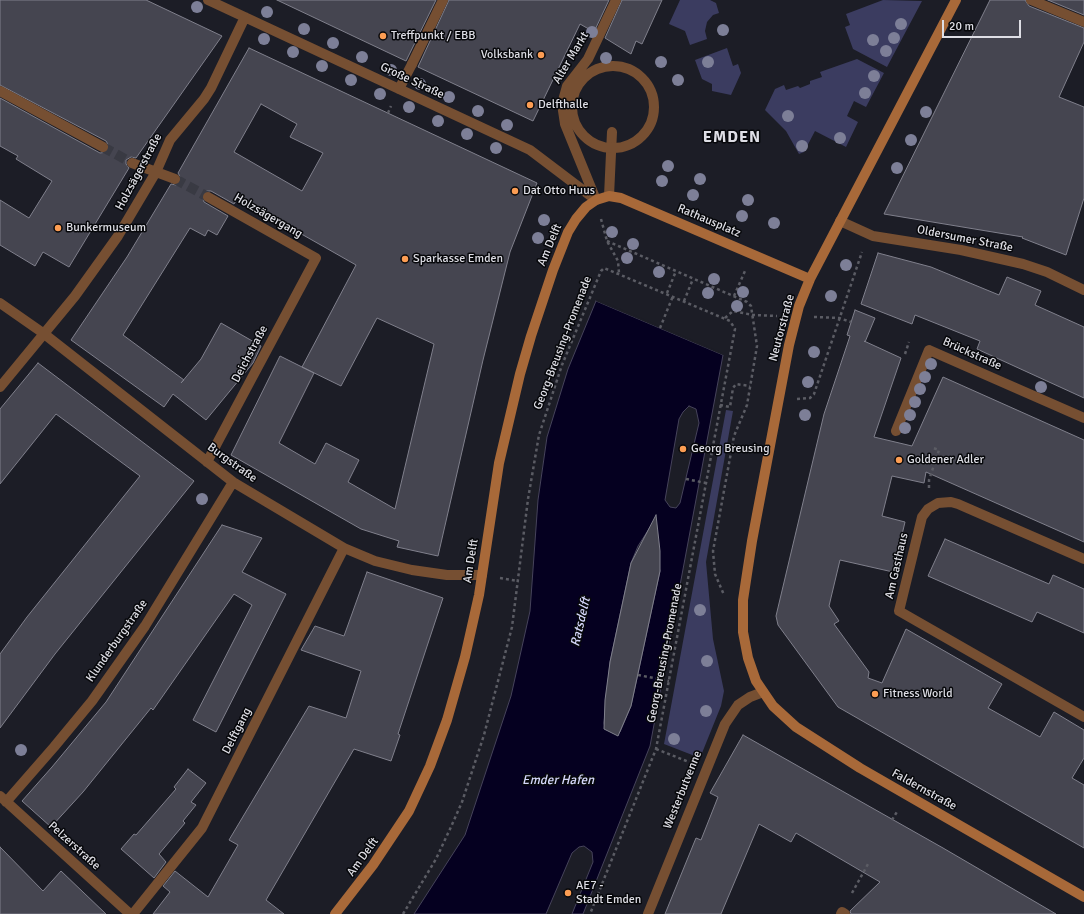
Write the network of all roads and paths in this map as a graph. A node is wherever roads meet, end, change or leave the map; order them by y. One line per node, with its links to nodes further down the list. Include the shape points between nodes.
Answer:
1 (208, 0): 6 (street, Große Straße)
2 (443, 0): 8 (street)
3 (616, 0): 18 (street, Alter Markt, via 588,59 567,86 562,104 565,124)
4 (954, 0): 19 (street, Neutorstraße)
5 (1031, 0): 7 (street)
6 (245, 17): 8 (street, Große Straße); 14 (street, Holzsägerstraße, via 204,99 170,140)
7 (1084, 22)
8 (399, 89): 18 (street, Große Straße, via 530,150)
9 (0, 90): 11 (street)
10 (612, 132): 12 (street)
11 (103, 147)
12 (612, 147): 12 (street, via 596,144 583,134 576,124 573,108 577,89 584,79 596,70 612,66 627,68 640,76 651,92 654,108 651,123 642,135 626,146); 16 (street)
13 (132, 163): 14 (street)
14 (156, 172): 15 (street); 39 (street, Holzsägerstraße, via 101,262)
15 (175, 178)
16 (609, 196): 18 (street); 21 (street, Rathausplatz, via 627,200)
17 (208, 197): 22 (street, Holzsägergang)
18 (596, 200): 56 (street, Am Delft, via 581,212 568,232 531,336 499,463)
19 (840, 221): 20 (street, Oldersumer Straße); 26 (street, Neutorstraße)
20 (868, 234): 27 (street, Oldersumer Straße, via 1024,264); 36 (path)
21 (752, 254): 26 (street, Rathausplatz); 30 (path)
22 (316, 258): 49 (street, Deichstraße)
23 (676, 271): 24 (path, via 607,241 618,261); 25 (path); 28 (path)
24 (619, 273): 28 (path, Georg-Breusing-Promenade); 58 (path, Georg-Breusing-Promenade, via 607,268 602,269 552,390 534,457)
25 (693, 279): 30 (path); 31 (path)
26 (810, 279): 34 (street, Neutorstraße)
27 (1084, 290)
28 (667, 293): 29 (path, Georg-Breusing-Promenade)
29 (673, 296): 31 (path, Georg-Breusing-Promenade); 38 (path)
30 (734, 296): 33 (path, via 748,303)
31 (684, 301): 35 (path, Georg-Breusing-Promenade)
32 (0, 303): 39 (street, Burgstraße)
33 (753, 315): 34 (path); 35 (path, via 733,312); 42 (path, via 757,346)
34 (796, 317): 44 (street, Neutorstraße)
35 (725, 318): 45 (path, Georg-Breusing-Promenade, via 733,323 735,329)
36 (839, 318): 37 (path); 44 (path, via 812,397)
37 (851, 322)
38 (660, 328)
39 (43, 333): 43 (street, Holzsägerstraße); 49 (street, Burgstraße)
40 (909, 342): 41 (path)
41 (904, 356)
42 (750, 386): 45 (path, via 736,384 730,407); 59 (path, via 747,405 734,436 713,551 715,574)
43 (0, 387)
44 (778, 401): 62 (street, Neutorstraße, via 743,600 745,646 756,680)
45 (720, 405): 52 (path, Georg-Breusing-Promenade)
46 (1084, 418): 47 (street, Brückstraße, via 929,350)
47 (896, 431)
48 (933, 448): 53 (path, via 939,450 929,480)
49 (206, 462): 51 (street, Burgstraße)
50 (686, 479): 52 (path)
51 (233, 482): 54 (street, Burgstraße); 66 (street, Klunderburgstraße, via 145,626 96,694 54,747)
52 (706, 483): 61 (path, Georg-Breusing-Promenade)
53 (932, 506): 55 (street, via 943,502 958,504); 63 (street, Am Gasthaus, via 924,513 920,522 899,611)
54 (344, 548): 56 (street, Burgstraße, via 375,561 412,570 448,575); 70 (street, Delftgang, via 202,828)
55 (1084, 558)
56 (482, 575): 71 (street, Am Delft, via 471,632 455,692 421,788 389,843)
57 (506, 579): 58 (path)
58 (518, 581): 72 (path, Georg-Breusing-Promenade, via 506,657 462,802 436,859)
59 (727, 602)
60 (638, 675): 61 (path)
61 (669, 681): 64 (path, Georg-Breusing-Promenade)
62 (763, 692): 65 (street, Westerbutvenne, via 738,705 732,713 724,724); 69 (street, Faldernstraße, via 784,717 815,741)
63 (1084, 718)
64 (656, 750): 65 (path); 73 (path, Georg-Breusing-Promenade)
65 (706, 769): 74 (street, Westerbutvenne)
66 (3, 799): 70 (street, Pelzerstraße)
67 (868, 864): 68 (path)
68 (852, 893)
69 (1084, 897)
70 (132, 914)
71 (335, 914)
72 (403, 914)
73 (590, 914)
74 (648, 914)

